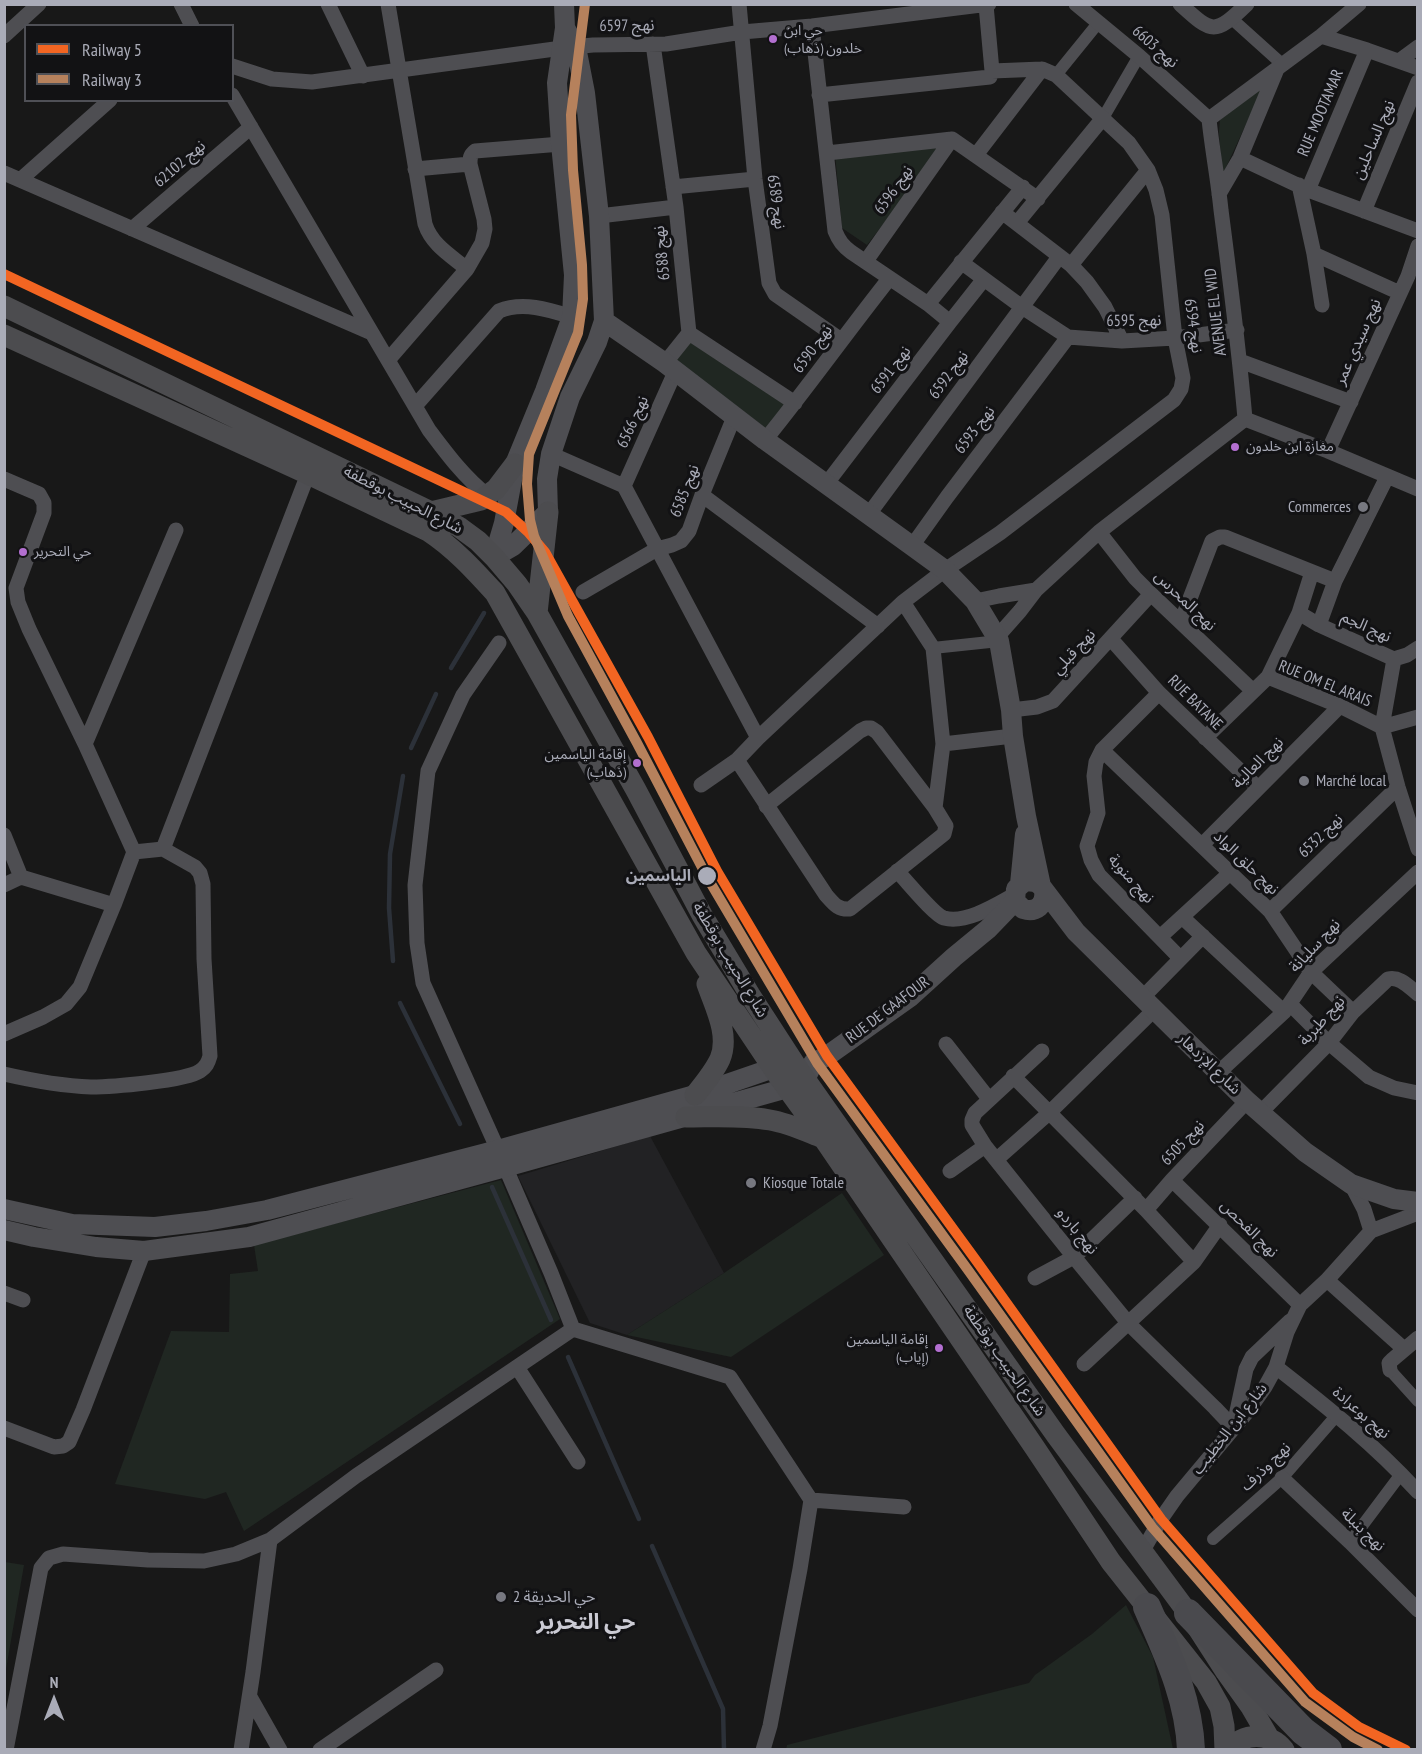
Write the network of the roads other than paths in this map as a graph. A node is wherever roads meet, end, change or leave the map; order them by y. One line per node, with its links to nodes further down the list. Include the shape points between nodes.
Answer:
1 (39, 4): 17 (street)
2 (181, 4): 14 (street)
3 (328, 4): 31 (street)
4 (388, 4): 28 (street)
5 (564, 4): 20 (street)
6 (739, 4): 16 (street, نهج 6589)
7 (1077, 4): 13 (street, نهج 6603)
8 (1180, 4): 12 (street, via 1205,26 1220,27)
9 (1247, 4): 12 (street)
10 (1359, 4): 18 (street)
11 (987, 5): 15 (street, نهج 6597); 30 (street)
12 (1232, 19): 25 (street)
13 (1099, 22): 23 (street, نهج 6603); 29 (street)
14 (191, 24)
15 (812, 26): 16 (street, نهج 6597); 33 (street)
16 (742, 32): 19 (street, نهج 6597); 48 (street, نهج 6589)
17 (4, 36)
18 (1321, 36): 22 (street); 25 (street)
19 (653, 44): 20 (street, نهج 6597); 50 (street, نهج 6588)
20 (569, 47): 28 (street, نهج 6597); 40 (street, via 557,83); 58 (street, via 585,93)
21 (1418, 47): 24 (street)
22 (1367, 50): 24 (street); 52 (street, RUE MOOTAMAR)
23 (1139, 56): 36 (street); 37 (street, نهج 6603)
24 (1399, 61): 27 (street)
25 (1280, 66): 37 (street); 43 (street)
26 (234, 67): 31 (street, نهج 6597, via 272,79 312,82)
27 (1418, 68)
28 (400, 70): 31 (street, نهج 6597); 45 (street)
29 (1049, 72): 30 (street); 36 (street, نهج 6594); 42 (street)
30 (990, 74): 33 (street)
31 (363, 76)
32 (1418, 82): 56 (street, نهج الساحلين)
33 (819, 95): 41 (street)
34 (234, 98): 38 (street)
35 (108, 102): 49 (street)
36 (1103, 118): 46 (street, نهج 6594, via 1129,143); 54 (street)
37 (1209, 118): 53 (street, AVENUE EL WID)
38 (251, 127): 61 (street, نهج 62102); 80 (street)
39 (952, 139): 41 (street); 42 (street); 64 (street, نهج 6596)
40 (561, 144): 44 (street, via 475,151); 76 (street, via 574,275)
41 (827, 153): 64 (street, via 837,238)
42 (976, 154): 51 (street)
43 (1240, 158): 52 (street); 53 (street)
44 (470, 164): 45 (street); 67 (street, via 485,229 482,243)
45 (415, 169): 67 (street, via 429,235)
46 (1148, 170): 65 (street, نهج 6592); 84 (street, نهج 6594, via 1162,215)
47 (4, 173): 49 (street)
48 (755, 179): 50 (street); 85 (street, نهج 6589, via 771,289)
49 (20, 180): 61 (street)
50 (673, 187): 55 (street, نهج 6588)
51 (1023, 187): 54 (street); 57 (street)
52 (1304, 188): 56 (street); 63 (street)
53 (1220, 194): 79 (street, AVENUE EL WID)
54 (1038, 199): 59 (street)
55 (676, 207): 58 (street); 81 (street, نهج 6588)
56 (1364, 211): 60 (street)
57 (1002, 212): 59 (street); 66 (street)
58 (599, 216): 77 (street)
59 (1017, 223): 65 (street)
60 (1416, 227)
61 (132, 229): 80 (street)
62 (1418, 246): 70 (street, نهج سيدي عمر)
63 (1314, 254): 71 (street); 73 (street)
64 (866, 261): 68 (street)
65 (1065, 261): 75 (street, نهج 6592); 86 (street, via 1105,307)
66 (961, 262): 69 (street); 72 (street)
67 (467, 269): 87 (street)
68 (889, 279): 72 (street); 85 (street, نهج 6590)
69 (984, 279): 75 (street); 78 (street, نهج 6591)
70 (1413, 279): 71 (street, نهج سيدي عمر)
71 (1400, 293): 90 (street, نهج سيدي عمر)
72 (928, 304): 78 (street)
73 (1322, 305)
74 (4, 306): 107 (main road, شارع الحبيب بوقطفة)
75 (1022, 307): 83 (street); 109 (street, نهج 6592)
76 (572, 316): 92 (street, via 534,307 499,311); 98 (street)
77 (604, 321): 89 (street); 97 (street, via 570,397)
78 (950, 322): 102 (street, نهج 6591)
79 (1236, 330): 84 (street, نهج 6595); 88 (street, AVENUE EL WID)
80 (372, 333): 87 (street)
81 (689, 333): 89 (street, نهج 6566); 91 (street)
82 (4, 335): 99 (main road, شارع الحبيب بوقطفة)
83 (1068, 337): 86 (street, نهج 6595); 112 (street, نهج 6593)
84 (1175, 338): 86 (street, نهج 6595); 116 (street, نهج 6594, via 1183,378 1174,400 1000,533)
85 (841, 340): 91 (street, نهج 6590)
86 (1122, 341)
87 (389, 359): 92 (street)
88 (1240, 361): 90 (street); 94 (street, AVENUE EL WID)
89 (670, 367): 93 (street); 103 (street, نهج 6566)
90 (1351, 402): 96 (street, نهج سيدي عمر)
91 (795, 403): 95 (street, نهج 6590)
92 (415, 406): 106 (street, via 450,458)
93 (734, 417): 95 (street); 105 (street, نهج 6585)
94 (1245, 419): 96 (street); 111 (street)
95 (765, 440): 102 (street)
96 (1328, 451): 100 (street)
97 (551, 454): 103 (street); 108 (street)
98 (515, 464): 106 (main road); 115 (street)
99 (308, 474): 114 (main road, شارع الحبيب بوقطفة, via 428,531); 158 (street)
100 (1387, 477): 104 (street); 118 (street)
101 (4, 479): 146 (street, via 39,494 44,503 44,513 16,588 18,602)
102 (827, 483): 109 (street)
103 (624, 486): 113 (street)
104 (1418, 489)
105 (702, 495): 113 (street, نهج 6585, via 689,531 681,541); 129 (street)
106 (488, 496): 107 (main road, via 471,504)
107 (431, 512): 115 (main road, شارع الحبيب بوقطفة, via 459,527)
108 (548, 512): 115 (street, via 513,546); 125 (main road)
109 (869, 514): 112 (street)
110 (176, 530): 146 (street)
111 (1099, 532): 119 (street); 122 (street, نهج المحرس)
112 (912, 546): 116 (street)
113 (657, 549): 120 (street, نهج 6585); 144 (street)
114 (461, 556): 115 (main road); 121 (main road, شارع الحبيب بوقطفة)
115 (494, 557): 121 (main road); 125 (main road, شارع الحبيب بوقطفة)
116 (945, 570): 123 (street, نهج 6594); 124 (street)
117 (1312, 572): 118 (street); 126 (street); 127 (street, via 1225,537 1215,538)
118 (1335, 581): 128 (street)
119 (1036, 590): 124 (street); 130 (street)
120 (583, 592)
121 (495, 593): 174 (main road, شارع الحبيب بوقطفة)
122 (1151, 594): 127 (street, نهج المحرس); 131 (street, نهج قبلي)
123 (903, 602): 129 (street, نهج 6594); 133 (street)
124 (975, 602): 130 (street)
125 (537, 613): 186 (main road, شارع الحبيب بوقطفة, via 702,915)
126 (1299, 613): 128 (street, نهج الجم); 136 (street)
127 (1181, 622): 137 (street, نهج المحرس)
128 (1319, 625): 135 (street, نهج الجم)
129 (878, 626): 144 (street, نهج 6594)
130 (998, 639): 133 (street); 140 (street)
131 (1111, 639): 138 (street, RUE BATANE); 140 (street, نهج قبلي, via 1053,701)
132 (499, 643): 198 (street, via 463,695 428,771 415,885 423,983)
133 (933, 648): 147 (street)
134 (1418, 648): 135 (street, نهج الجم)
135 (1394, 659): 142 (street)
136 (1268, 677): 137 (street, RUE OM EL ARAIS); 139 (street, RUE OM EL ARAIS)
137 (1253, 691): 145 (street, RUE OM EL ARAIS)
138 (1159, 693): 145 (street, RUE BATANE); 148 (street, نهج منوبة)
139 (1340, 706): 142 (street, RUE OM EL ARAIS); 152 (street, نهج العالية)
140 (1011, 710): 143 (street)
141 (1418, 717): 142 (street, RUE OM EL ARAIS)
142 (1382, 727): 151 (street)
143 (1013, 736): 147 (street); 155 (street)
144 (758, 738): 149 (street, نهج 6594)
145 (1205, 738): 152 (street, RUE BATANE)
146 (85, 744): 160 (street)
147 (943, 744): 154 (street)
148 (1102, 750): 157 (street, نهج حلق الواد); 173 (street, نهج منوبة, via 1094,776 1098,810 1087,846 1091,860 1099,874)
149 (737, 760): 150 (street, نهج 6594); 153 (street)
150 (701, 786)
151 (1398, 787): 159 (street); 169 (street, نهج 6532)
152 (1258, 788): 157 (street, نهج العالية)
153 (766, 806): 154 (street, via 860,731 871,728); 161 (street, via 838,908 850,909)
154 (935, 808): 161 (street, via 946,826 944,834)
155 (1026, 816): 166 (street); 167 (street)
156 (4, 835): 164 (street)
157 (1202, 845): 162 (street, نهج حلق الواد)
158 (163, 849): 160 (street); 188 (street, via 195,867 203,884 210,1056 207,1066 189,1076 92,1087)
159 (1418, 849)
160 (134, 852): 168 (street)
161 (897, 871): 167 (street, via 943,918 960,918)
162 (1231, 872): 169 (street, نهج حلق الواد); 170 (street)
163 (1418, 872): 176 (street, نهج سليانة)
164 (21, 877): 165 (street); 168 (street)
165 (4, 885)
166 (1043, 888): 167 (street, via 1025,881); 171 (street)
167 (1022, 900): 171 (street); 186 (street, RUE DE GAAFOUR, via 910,997)
168 (114, 905): 181 (street, via 80,987 66,1004)
169 (1270, 911): 176 (street, نهج حلق الواد)
170 (1182, 917): 172 (street); 173 (street)
171 (1076, 932): 178 (street, شارع الإزدهار)
172 (1203, 936): 175 (street); 179 (street)
173 (1160, 937): 175 (street, نهج منوبة)
174 (696, 953): 185 (main road, شارع الحبيب بوقطفة); 191 (main road, via 722,1025 723,1044 720,1058)
175 (1180, 958): 178 (street)
176 (1311, 972): 179 (street, نهج سليانة); 180 (street, نهج حلق الواد)
177 (1418, 994): 180 (street, نهج طبربة, via 1399,979 1388,979)
178 (1148, 1004): 187 (street, شارع الإزدهار); 194 (street)
179 (1287, 1008): 182 (street); 187 (street, نهج سليانة)
180 (1353, 1012): 182 (street, نهج طبربة)
181 (4, 1034)
182 (1329, 1043): 190 (street, via 1369,1077); 193 (street, نهج طبربة)
183 (946, 1044): 192 (street)
184 (1042, 1050): 189 (street, نهج باردو)
185 (773, 1069): 186 (main road, شارع الحبيب بوقطفة); 191 (street)
186 (799, 1073): 195 (street, RUE DE GAAFOUR); 196 (main road, شارع الحبيب بوقطفة); 240 (main road, شارع الحبيب بوقطفة)
187 (1218, 1073): 193 (street, شارع الإزدهار)
188 (4, 1074)
189 (1014, 1076): 192 (street, نهج باردو); 194 (street)
190 (1418, 1093)
191 (695, 1095): 198 (street)
192 (989, 1099): 197 (street, نهج باردو, via 972,1120)
193 (1253, 1107): 201 (street, نهج 6505); 202 (street, شارع الإزدهار, via 1305,1152)
194 (1050, 1113): 199 (street); 203 (street)
195 (686, 1117): 196 (main road, via 746,1116 772,1120); 198 (street, RUE DE GAAFOUR)
196 (824, 1139): 241 (main road, شارع الحبيب بوقطفة, via 1111,1562)
197 (985, 1146): 199 (street, نهج باردو); 200 (street)
198 (502, 1159): 205 (street, via 267,1210 155,1227 72,1224); 211 (street, via 249,1237); 220 (street)
199 (997, 1159): 212 (street, نهج باردو)
200 (950, 1171)
201 (1172, 1180): 206 (street, نهج 6505); 208 (street, نهج الفحص)
202 (1351, 1184): 204 (street, شارع الإزدهار, via 1394,1199); 210 (street, شارع الإزدهار)
203 (1135, 1198): 206 (street); 212 (street)
204 (1418, 1202)
205 (4, 1209)
206 (1146, 1210): 213 (street)
207 (1418, 1213): 210 (street, شارع ابن الخطيب)
208 (1220, 1225): 213 (street); 218 (street, نهج الفحص)
209 (4, 1230): 211 (street, via 96,1247)
210 (1371, 1231): 215 (street, شارع ابن الخطيب)
211 (144, 1251): 229 (street, via 69,1442 54,1447)
212 (1074, 1257): 214 (street); 219 (street, نهج باردو)
213 (1194, 1262): 219 (street)
214 (1035, 1278)
215 (1327, 1280): 218 (street, شارع ابن الخطيب); 222 (street)
216 (4, 1293): 217 (street)
217 (23, 1300)
218 (1297, 1311): 225 (street, شارع ابن الخطيب); 230 (street, via 1252,1357)
219 (1129, 1324): 223 (street); 230 (street, نهج باردو)
220 (573, 1329): 224 (street); 235 (street, via 730,1377)
221 (1418, 1338): 222 (street)
222 (1404, 1349): 226 (street, via 1389,1363)
223 (1084, 1364)
224 (517, 1367): 231 (street); 238 (street, via 356,1476)
225 (1276, 1367): 228 (street, نهج بوعرادة); 230 (street, شارع ابن الخطيب)
226 (1390, 1370): 227 (street)
227 (1418, 1401)
228 (1337, 1415): 232 (street, نهج بوعرادة); 233 (street, نهج وذرف)
229 (4, 1428)
230 (1234, 1428): 240 (street, شارع ابن الخطيب, via 1177,1496)
231 (578, 1462)
232 (1401, 1474): 234 (street, نهج بوعرادة); 239 (street)
233 (1282, 1478): 237 (street, نهج وذرف); 239 (street, نهج بنبلة)
234 (1418, 1492)
235 (811, 1500): 236 (street); 251 (street)
236 (904, 1506)
237 (1213, 1539)
238 (270, 1540): 245 (street); 247 (street, via 236,1554 204,1561 63,1554 49,1558 41,1568)
239 (1350, 1542): 242 (street, نهج بنبلة)
240 (1142, 1552): 243 (main road, شارع الحبيب بوقطفة)
241 (1147, 1607): 252 (highway, via 1186,1705); 253 (main road, شارع الحبيب بوقطفة, via 1206,1682 1220,1707)
242 (1418, 1610)
243 (1188, 1613): 246 (main road, شارع الحبيب بوقطفة); 254 (highway, via 1303,1731)
244 (436, 1670): 250 (street)
245 (249, 1697): 248 (street); 249 (street)
246 (1277, 1744): 253 (main road, via 1259,1736 1240,1740)
247 (6, 1749)
248 (241, 1749)
249 (280, 1749)
250 (320, 1749)
251 (763, 1749)
252 (1191, 1749)
253 (1227, 1749)
254 (1328, 1749)

